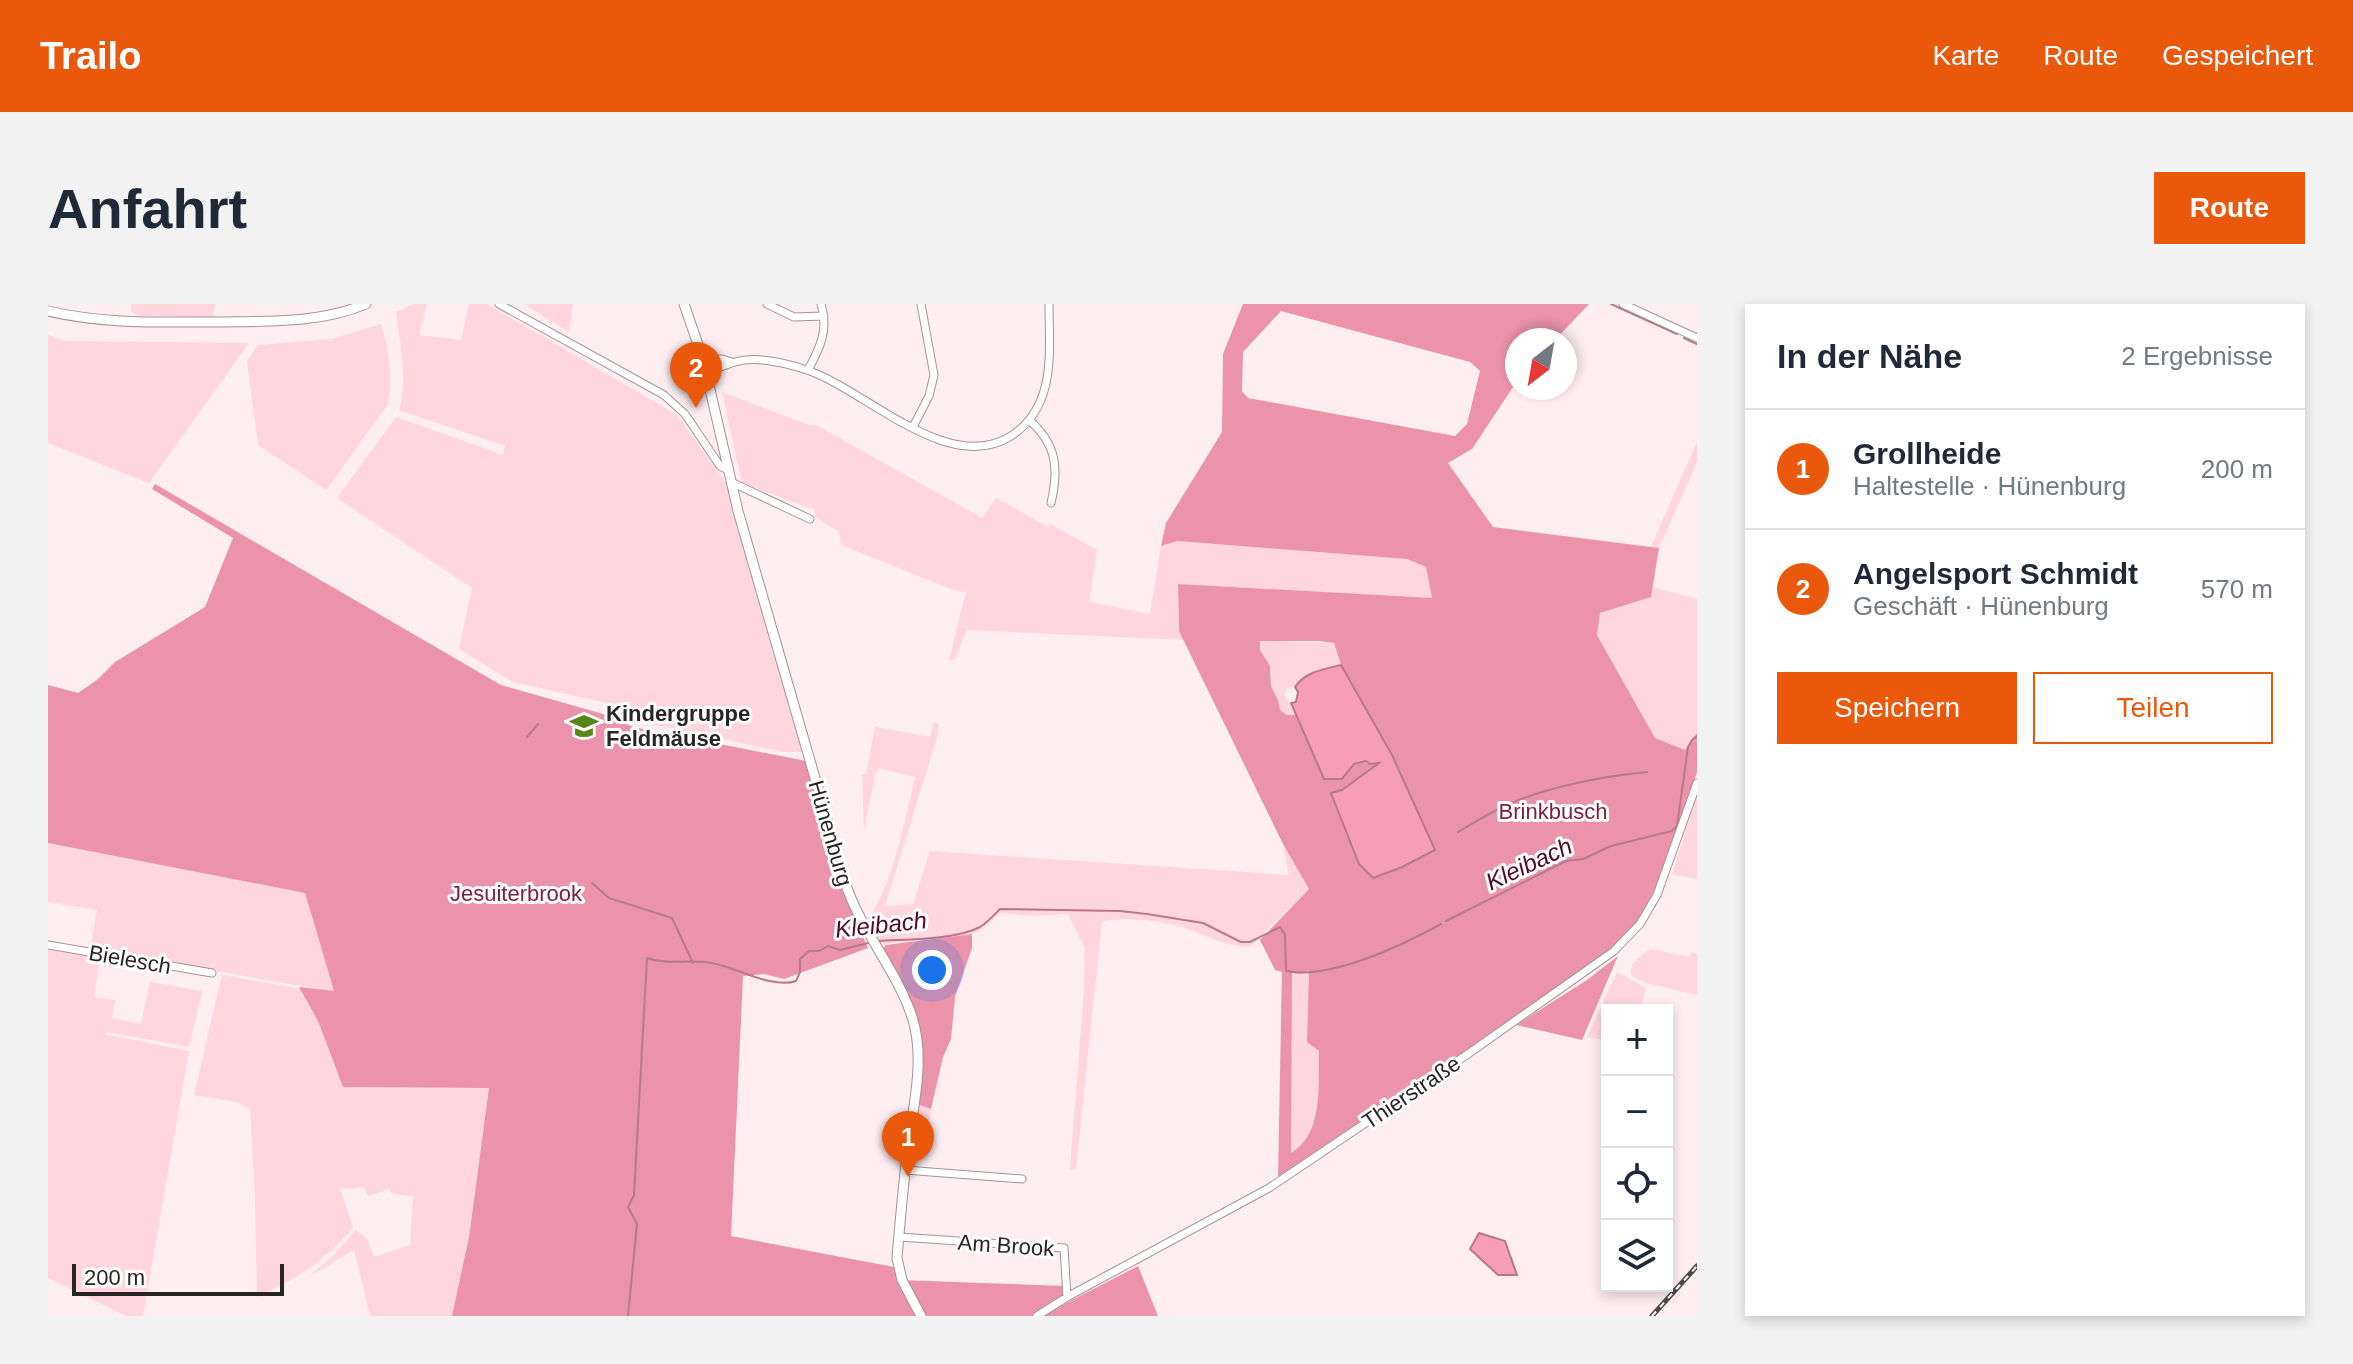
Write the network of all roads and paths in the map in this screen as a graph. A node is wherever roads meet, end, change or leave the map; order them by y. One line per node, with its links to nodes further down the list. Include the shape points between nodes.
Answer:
1 (366, 304): 9 (street, via 280,321 107,321)
2 (499, 304): 18 (street, Hünenburg, via 664,395)
3 (684, 304): 12 (street, Hünenburg)
4 (767, 304): 10 (street, via 794,317)
5 (821, 304): 10 (street)
6 (921, 304): 17 (street, via 934,375)
7 (1049, 304): 16 (street, via 1050,374)
8 (1623, 304): 11 (street)
9 (48, 311)
10 (824, 316): 14 (street, via 823,340)
11 (1697, 338)
12 (703, 359): 13 (street); 15 (street, Hünenburg)
13 (732, 362): 14 (street, via 771,362); 15 (street)
14 (808, 370): 17 (street)
15 (706, 371): 18 (street, Hünenburg)
16 (1029, 420): 17 (street, via 1003,441 981,447 947,443); 20 (street, via 1047,438 1055,456)
17 (913, 427)
18 (728, 470): 19 (street, Hünenburg)
19 (731, 482): 21 (street); 25 (street, Hünenburg, via 852,904 908,1003 918,1044 918,1080)
20 (1051, 503)
21 (810, 519)
22 (1697, 783): 28 (street, Thierstraße, via 1657,895 1640,924 1614,951 1275,1184)
23 (48, 945): 24 (street, Bielesch)
24 (212, 973)
25 (905, 1170): 26 (street); 27 (street, Hünenburg)
26 (1022, 1179)
27 (899, 1237): 28 (street, Am Brook, via 1064,1248); 29 (street, Hünenburg, via 898,1268)
28 (1067, 1297): 30 (street, Thierstraße)
29 (921, 1316)
30 (1037, 1316)

